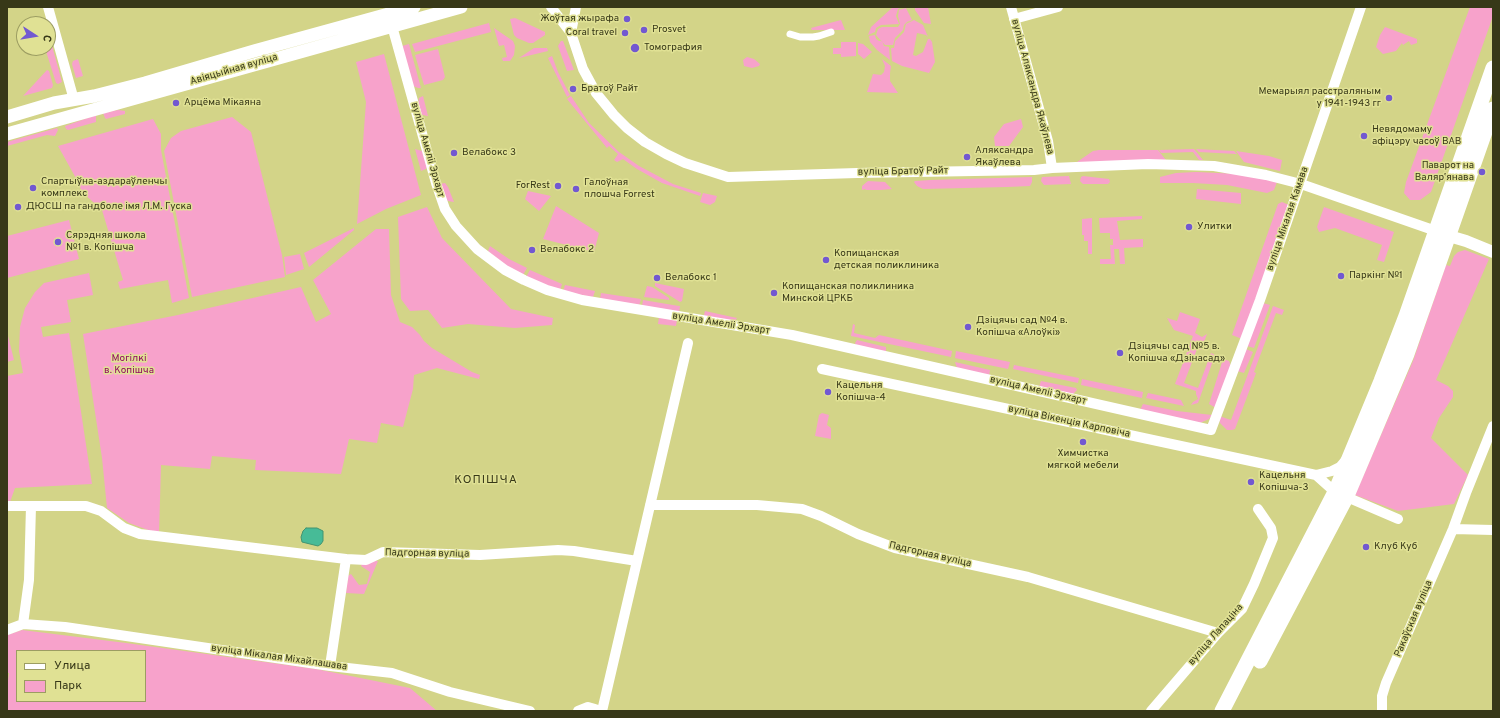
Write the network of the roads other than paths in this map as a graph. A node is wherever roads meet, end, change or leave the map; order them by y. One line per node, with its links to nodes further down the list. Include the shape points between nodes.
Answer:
1 (48, 7): 15 (street)
2 (414, 7): 15 (main road, via 145,83)
3 (461, 7): 10 (main road, Авіяцыйная вуліца)
4 (551, 7): 12 (street)
5 (576, 7): 12 (street)
6 (1010, 7): 9 (street, вуліца Аляксандра Якаўлева)
7 (1058, 7): 9 (street)
8 (1362, 7): 21 (street, вуліца Мікалая Камава)
9 (1014, 19): 20 (street, вуліца Аляксандра Якаўлева, via 1048,141)
10 (392, 26): 17 (main road, Авіяцыйная вуліца); 27 (street, вуліца Амеліі Эрхарт, via 436,183 447,212 477,249 499,266 524,280 582,300 792,336)
11 (831, 32): 13 (street, via 812,37)
12 (571, 33): 20 (street, вуліца Братоў Райт, via 583,69 592,86 627,128 666,154 728,177)
13 (790, 34)
14 (1493, 68): 22 (main road)
15 (74, 100): 17 (main road); 18 (main road)
16 (1493, 109): 22 (main road)
17 (78, 114): 19 (main road, Авіяцыйная вуліца)
18 (7, 116)
19 (7, 134)
20 (1052, 168): 21 (street, вуліца Братоў Райт, via 1148,164 1214,166)
21 (1301, 184): 22 (street, вуліца Братоў Райт); 27 (street, вуліца Мікалая Камава)
22 (1442, 234): 23 (street); 28 (main road, via 1381,381)
23 (1493, 252)
24 (688, 344): 31 (street)
25 (822, 369): 29 (street, вуліца Вікенція Карповіча)
26 (1493, 426): 36 (street, Ракаўская вуліца)
27 (1211, 430)
28 (1356, 458): 29 (street, via 1332,471); 30 (main road)
29 (1316, 475): 30 (street)
30 (1341, 495): 35 (street); 49 (main road); 50 (main road)
31 (650, 505): 39 (street); 42 (street, Падгорная вуліца, via 757,505 802,509 895,548 1028,577)
32 (7, 506): 33 (street, Падгорная вуліца)
33 (31, 506): 38 (street, Падгорная вуліца, via 86,506 101,512 124,528 140,534); 40 (street, via 29,580)
34 (1258, 509): 42 (street, вуліца Лапаціна, via 1271,528 1273,538 1242,609)
35 (1398, 518)
36 (1453, 529): 37 (street); 51 (street, Ракаўская вуліца, via 1386,684 1382,696)
37 (1493, 530)
38 (346, 559): 39 (street, Падгорная вуліца, via 366,560 383,552 480,555 558,550); 43 (street)
39 (637, 561): 47 (street)
40 (23, 624): 41 (street); 43 (street, вуліца Мікалая Міхайлашава, via 65,627)
41 (7, 630)
42 (1218, 633): 48 (street, вуліца Лапаціна)
43 (330, 666): 44 (street, вуліца Мікалая Міхайлашава, via 392,673 437,688)
44 (530, 711)
45 (578, 711): 46 (street, via 588,707)
46 (599, 711)
47 (602, 711)
48 (1150, 711)
49 (1222, 711)
50 (1233, 711)
51 (1382, 711)

